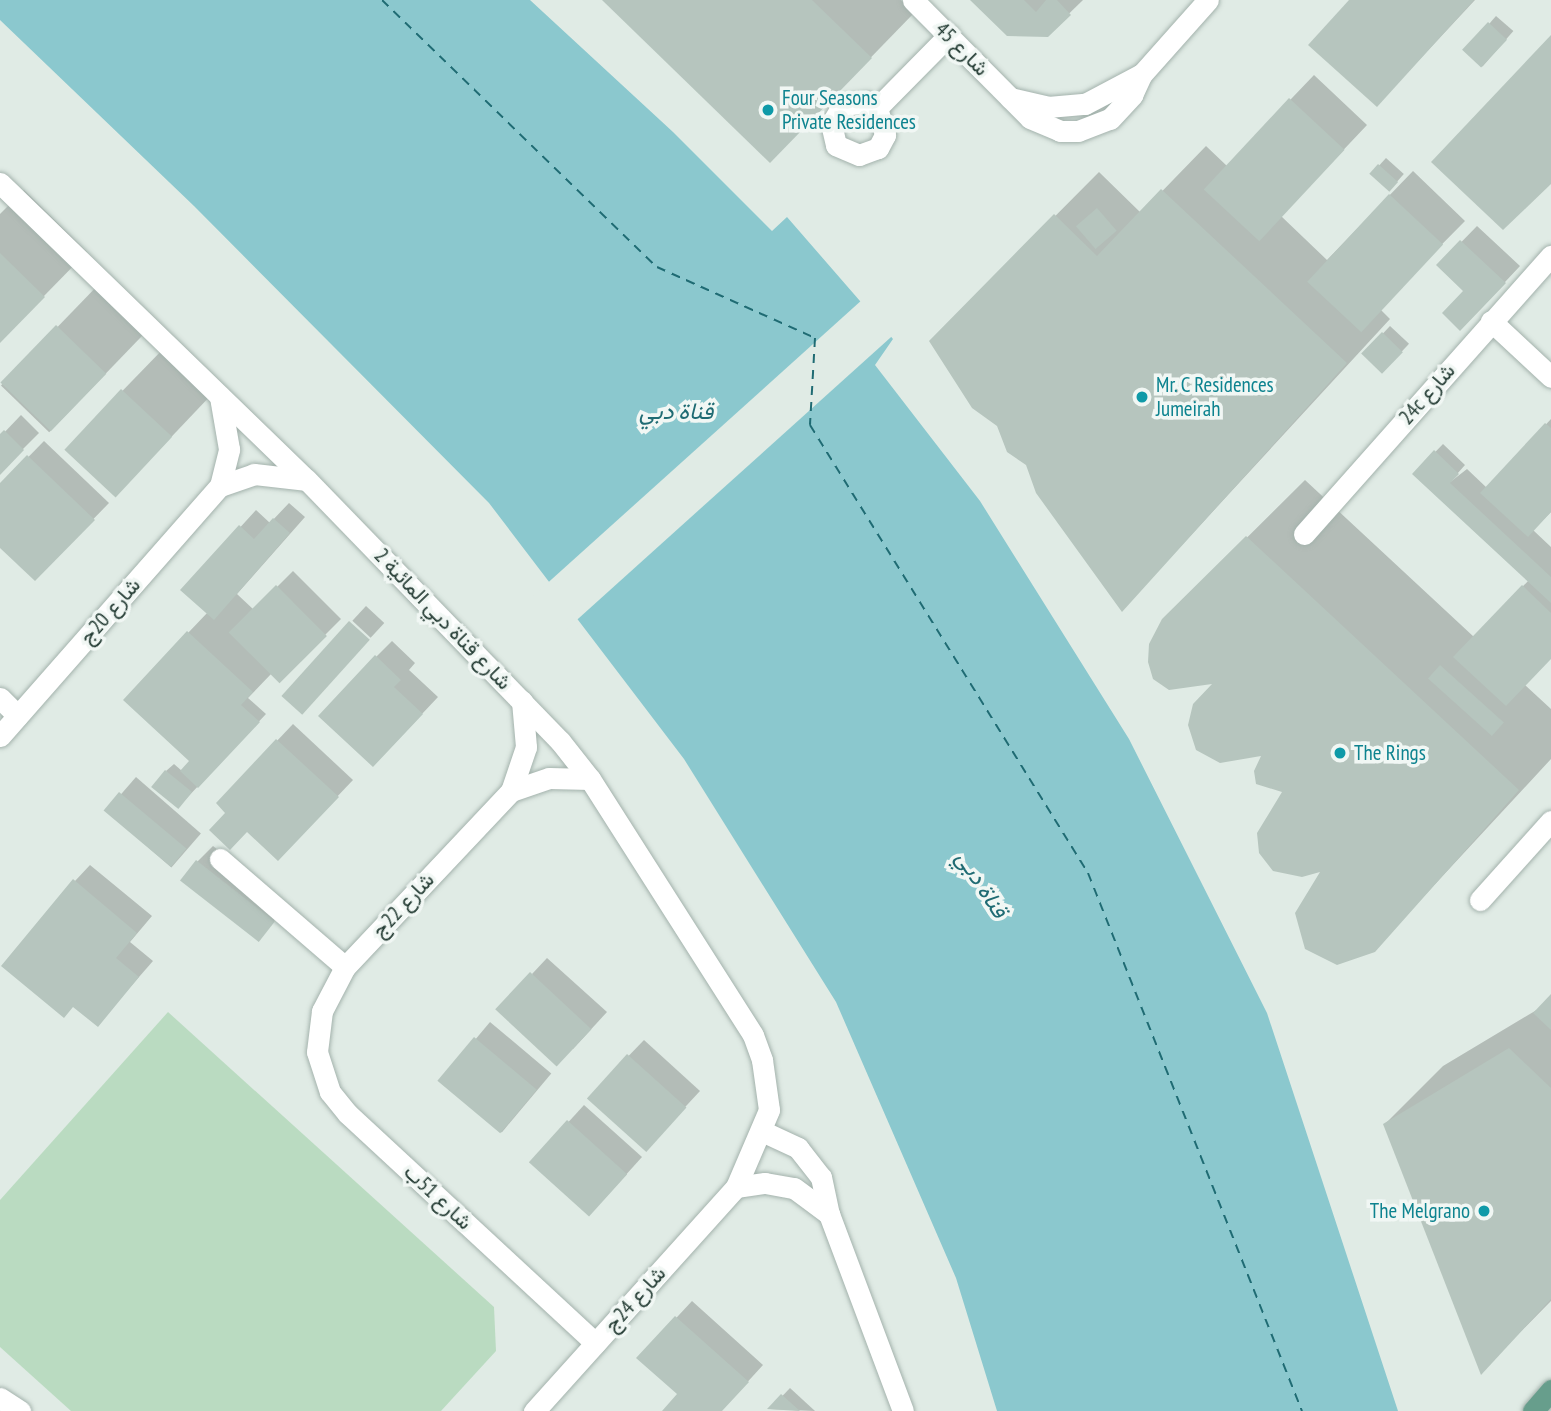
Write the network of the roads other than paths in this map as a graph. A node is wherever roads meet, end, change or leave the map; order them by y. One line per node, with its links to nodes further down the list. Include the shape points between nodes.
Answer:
1 (913, 0): 3 (street, شارع 45)
2 (1208, 0): 3 (street, شارع 45, via 1142,74 1085,104 1048,107 1010,98)
3 (949, 35): 4 (street)
4 (877, 108)
5 (0, 184): 9 (street, شارع قناة دبي المائية 2)
6 (1551, 256): 7 (street, 24c شارع)
7 (1491, 321): 8 (street); 12 (street, 24c شارع)
8 (1551, 377)
9 (219, 392): 10 (street, شارع قناة دبي المائية 2); 11 (street, via 229,430)
10 (307, 480): 11 (street, via 263,473); 14 (street, شارع قناة دبي المائية 2)
11 (220, 486): 15 (street, شارع 20ج)
12 (1304, 534)
13 (0, 698): 15 (street)
14 (522, 700): 17 (street, شارع قناة دبي المائية 2); 18 (street, شارع 22ج, via 526,747)
15 (18, 716): 16 (street, شارع 20ج)
16 (0, 736)
17 (590, 779): 18 (street, شارع 22ج, via 549,778); 24 (street, شارع قناة دبي المائية 2, via 753,1035 768,1088)
18 (510, 791): 22 (street, شارع 22ج)
19 (1551, 821): 21 (street)
20 (220, 859): 22 (street)
21 (1480, 900)
22 (345, 967): 23 (street, شارع 22ج, via 329,993)
23 (317, 1032): 27 (street, شارع 51ب, via 321,1073 348,1114)
24 (764, 1132): 25 (street, شارع قناة دبي المائية 2); 26 (street, via 798,1148 811,1161 827,1195)
25 (736, 1187): 26 (street, via 765,1183 794,1188); 27 (street, شارع 24ج)
26 (830, 1214): 32 (street)
27 (595, 1343): 31 (street, شارع 24ج)
28 (1551, 1390): 33 (main road)
29 (0, 1398): 30 (street)
30 (20, 1411)
31 (534, 1411)
32 (903, 1411)
33 (1533, 1411)

